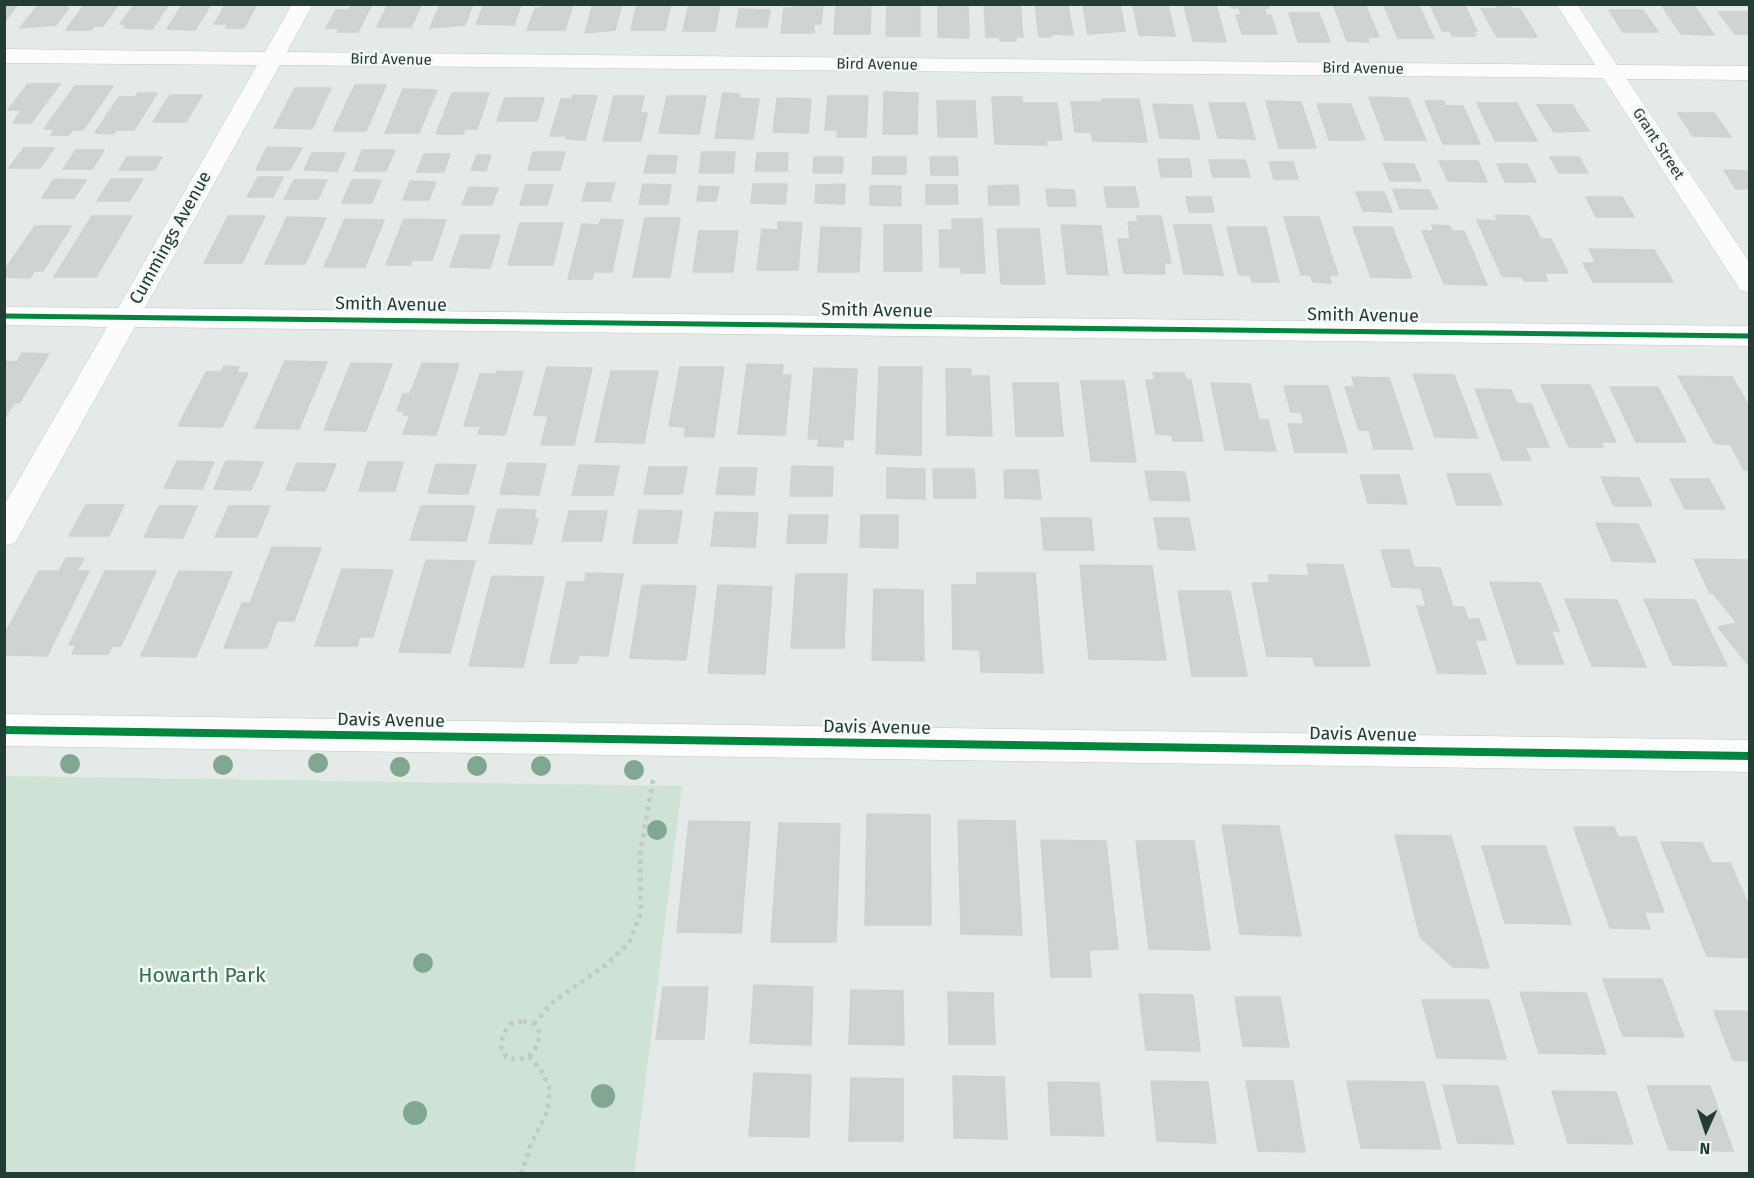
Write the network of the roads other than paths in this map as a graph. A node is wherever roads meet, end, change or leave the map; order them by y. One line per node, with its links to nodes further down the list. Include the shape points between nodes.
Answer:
1 (303, 4): 4 (street, Cummings Avenue)
2 (1566, 4): 5 (street, Grant Street)
3 (4, 56): 4 (street, Bird Avenue)
4 (273, 58): 5 (street, Bird Avenue); 9 (street, Cummings Avenue)
5 (1610, 72): 6 (street, Bird Avenue); 7 (street, Grant Street)
6 (1749, 73)
7 (1749, 284)
8 (4, 316): 9 (street, Smith Avenue)
9 (126, 318): 10 (street, Smith Avenue); 11 (street, Cummings Avenue)
10 (1749, 336)
11 (4, 534)
12 (4, 730): 13 (street, Davis Avenue)
13 (1749, 756)

